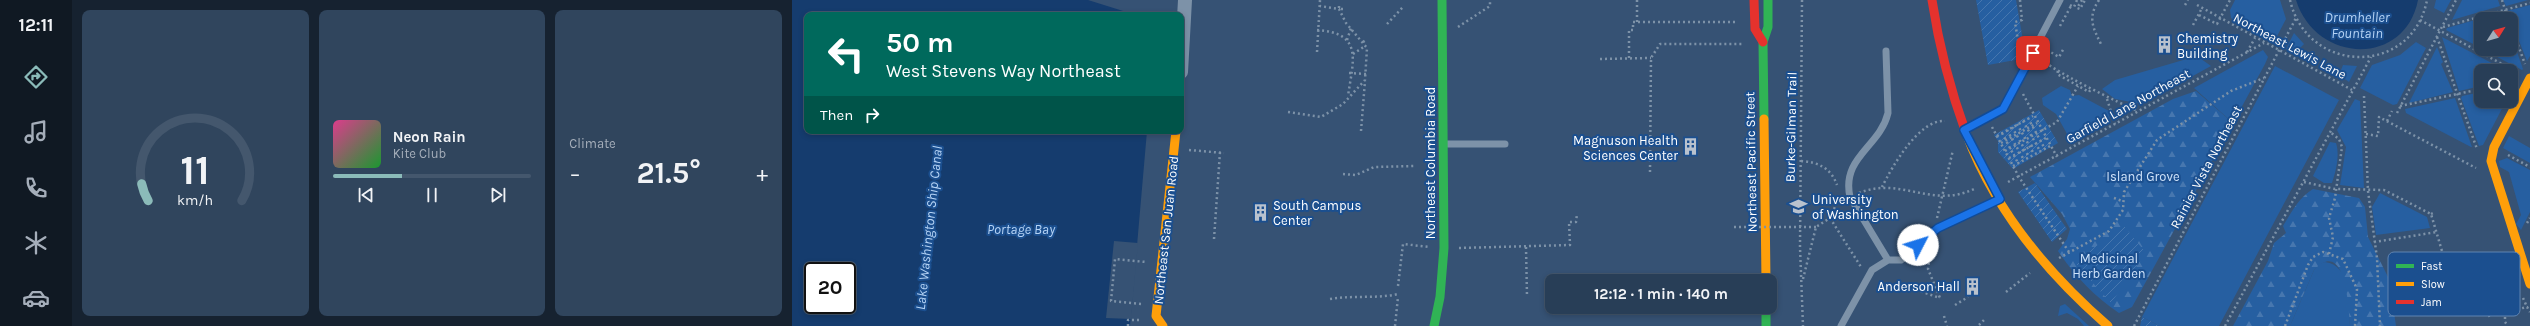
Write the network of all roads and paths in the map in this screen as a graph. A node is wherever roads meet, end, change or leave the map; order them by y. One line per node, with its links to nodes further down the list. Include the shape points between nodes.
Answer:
1 (1185, 0): 34 (street)
2 (1320, 0): 25 (path)
3 (1442, 0): 121 (street, Northeast Columbia Road)
4 (1490, 0): 44 (path, via 1490,6)
5 (1637, 0): 38 (path)
6 (1754, 0): 52 (street, Northeast Pacific Street, via 1755,29)
7 (1768, 0): 52 (street, Northeast Pacific Street, via 1768,27)
8 (1802, 0): 143 (path, Burke-Gilman Trail)
9 (1932, 0): 101 (street, via 1942,64)
10 (2020, 0): 64 (path, via 2022,20 2015,22)
11 (2060, 0): 101 (lane, via 2003,109)
12 (2078, 0): 26 (path, via 2074,7)
13 (2082, 0): 14 (path, via 2077,8 2080,9)
14 (2085, 0)
15 (2099, 0): 57 (path, via 2091,15 2091,24)
16 (2188, 0): 23 (path)
17 (2230, 0): 36 (path)
18 (2290, 0): 35 (path)
19 (2427, 0): 37 (path)
20 (2456, 0): 42 (path)
21 (2502, 0): 31 (path)
22 (2530, 2): 31 (path)
23 (2185, 5)
24 (2197, 5): 29 (path)
25 (1320, 6): 28 (path); 45 (path)
26 (2071, 6)
27 (1403, 7): 40 (path)
28 (1339, 8): 30 (path); 43 (path)
29 (2202, 8): 33 (path); 36 (path)
30 (1343, 9)
31 (2505, 9): 32 (path); 42 (path)
32 (2506, 12)
33 (2199, 14): 36 (path, via 2217,24); 41 (path)
34 (1184, 18)
35 (2296, 18): 60 (path, Rainier Vista Northeast); 65 (path, via 2309,37 2327,50 2348,57)
36 (2219, 20): 48 (path, Northeast Lewis Lane)
37 (2420, 20): 46 (path); 65 (path, via 2400,44)
38 (1637, 22): 39 (path); 66 (path, via 1634,22 1633,30 1629,30)
39 (1735, 22)
40 (1386, 24)
41 (2193, 25)
42 (2442, 27): 46 (path)
43 (1351, 28): 49 (path); 51 (path)
44 (1456, 28)
45 (1317, 30): 49 (path, via 1338,33); 61 (path)
46 (2440, 31): 47 (path); 73 (path)
47 (2437, 36): 79 (path); 84 (path)
48 (2255, 38): 53 (path, Northeast Lewis Lane); 62 (path)
49 (1347, 40): 63 (path)
50 (1366, 40): 51 (path)
51 (1363, 42): 56 (path)
52 (1763, 42): 185 (street, Northeast Pacific Street)
53 (2264, 43): 60 (path, Northeast Lewis Lane); 62 (path, Garfield Lane Northeast)
54 (1743, 44): 67 (path, via 1660,44)
55 (2518, 45): 73 (path)
56 (1365, 46): 63 (path); 71 (path)
57 (2102, 46)
58 (2064, 48): 69 (path, via 2059,57 2047,50 2042,60)
59 (1886, 51): 180 (lane, via 1886,123 1854,164 1847,186 1850,197)
60 (2278, 51): 72 (path, Rainier Vista Northeast); 77 (path, Northeast Lewis Lane)
61 (1317, 52)
62 (2246, 53): 87 (path, Garfield Lane Northeast)
63 (1353, 54): 70 (path)
64 (2021, 56)
65 (2371, 56): 77 (path)
66 (1629, 58): 67 (path); 68 (path)
67 (1651, 58): 149 (path)
68 (1600, 59)
69 (2058, 71): 75 (path, via 2057,74); 76 (path)
70 (1350, 73): 71 (path); 81 (path)
71 (1366, 74): 74 (path)
72 (2265, 77): 160 (path, via 2231,91 2157,140 2129,184); 215 (path, Rainier Vista Northeast)
73 (2530, 78): 127 (street)
74 (1365, 80): 81 (path); 103 (path)
75 (2078, 86): 76 (path, via 2089,92); 104 (path, via 2057,122)
76 (2091, 89): 83 (path)
77 (2352, 90): 106 (path)
78 (2474, 90): 79 (path)
79 (2457, 94): 84 (path); 138 (path)
80 (2022, 95): 89 (path)
81 (1348, 96): 86 (path, via 1343,104 1321,117)
82 (2364, 96): 111 (path)
83 (2107, 98): 87 (path); 96 (path)
84 (2400, 106): 88 (path)
85 (2392, 110): 92 (path)
86 (1288, 112)
87 (2139, 112): 96 (path, Garfield Lane Northeast)
88 (2396, 113)
89 (2033, 116): 90 (path); 94 (path)
90 (2028, 118): 91 (path); 97 (path)
91 (2023, 121): 95 (path); 100 (path)
92 (2387, 121): 111 (path, via 2379,117 2378,136); 148 (path)
93 (1948, 122): 157 (path, via 1931,123 1920,132 1896,160 1882,187)
94 (2038, 123): 97 (path); 104 (path)
95 (2018, 124): 99 (path); 105 (path)
96 (2115, 124): 140 (path, Garfield Lane Northeast)
97 (2032, 126): 100 (path); 108 (path)
98 (1992, 127): 112 (path)
99 (2012, 127): 102 (path); 110 (path)
100 (2027, 129): 105 (path); 113 (path)
101 (1964, 130): 159 (street)
102 (2007, 130): 107 (path); 114 (path)
103 (1361, 131)
104 (2042, 131): 108 (path); 115 (path)
105 (2022, 132): 110 (path); 116 (path)
106 (2330, 132): 152 (path); 155 (path, via 2339,139 2342,147)
107 (2002, 133): 112 (path); 117 (path)
108 (2036, 133): 113 (path); 118 (path)
109 (1176, 134): 207 (street, Northeast San Juan Road, via 1156,316)
110 (2017, 134): 114 (path); 119 (path)
111 (2366, 134): 156 (path)
112 (1997, 136): 120 (path)
113 (2031, 136): 116 (path); 123 (path)
114 (2011, 137): 117 (path); 124 (path)
115 (2046, 138): 118 (path); 125 (path)
116 (2026, 139): 119 (path); 126 (path)
117 (2006, 140): 120 (path); 128 (path)
118 (2041, 141): 123 (path); 129 (path)
119 (2021, 142): 124 (path); 132 (path)
120 (2001, 143): 133 (path)
121 (1443, 144): 122 (lane); 209 (street, Northeast Columbia Road, via 1444,248 1440,297)
122 (1505, 144)
123 (2036, 144): 126 (path); 134 (path)
124 (2015, 145): 128 (path); 135 (path)
125 (2050, 146): 129 (path); 140 (path)
126 (2030, 147): 132 (path); 136 (path)
127 (2494, 147): 147 (path); 177 (street, via 2491,161)
128 (2010, 148): 133 (path); 137 (path)
129 (2045, 149): 134 (path)
130 (1187, 150): 169 (path, via 1222,152)
131 (1954, 150): 157 (path)
132 (2025, 150): 135 (path); 139 (path)
133 (2005, 151): 141 (path)
134 (2040, 151): 136 (path)
135 (2020, 152): 137 (path); 142 (path)
136 (2034, 154): 139 (path)
137 (2014, 155): 141 (path); 144 (path)
138 (2479, 155)
139 (2029, 157): 142 (path)
140 (2056, 157): 151 (path, Garfield Lane Northeast)
141 (2009, 158): 146 (path)
142 (2024, 160): 144 (path)
143 (1801, 161): 164 (path, via 1817,163 1834,177 1839,199); 186 (path, Burke-Gilman Trail)
144 (2018, 163): 146 (path)
145 (1414, 166): 150 (path, via 1374,167 1356,175)
146 (2013, 166): 151 (path)
147 (2530, 167)
148 (2476, 168)
149 (1650, 172)
150 (1343, 174)
151 (2019, 177): 153 (path, Garfield Lane Northeast); 176 (path)
152 (2304, 182): 155 (path); 216 (path)
153 (2004, 184)
154 (1975, 188): 157 (path, via 1963,194)
155 (2335, 189): 156 (path); 179 (path, via 2329,218 2332,237)
156 (2368, 191): 163 (path, via 2384,190); 170 (path)
157 (1942, 197): 165 (path)
158 (2114, 198): 160 (path)
159 (2000, 199): 180 (lane, via 1938,228 1901,260); 214 (street, via 2046,264 2083,305)
160 (2122, 201): 176 (path, via 2123,210 2109,231)
161 (2435, 212): 163 (path)
162 (1577, 214): 173 (path, via 1576,222 1569,222 1570,245)
163 (2431, 214): 168 (path)
164 (1830, 218): 167 (path); 183 (path)
165 (1937, 220)
166 (1734, 227): 167 (path, bridge)
167 (1816, 227): 186 (path)
168 (2437, 232): 170 (path); 175 (path)
169 (1214, 239)
170 (2374, 242): 219 (path)
171 (1932, 245): 188 (path, via 1928,269 1940,298)
172 (1434, 247): 189 (path, via 1403,244)
173 (1526, 247): 174 (path); 191 (path)
174 (1455, 248)
175 (2442, 251)
176 (2069, 252): 181 (path)
177 (2520, 252)
178 (2520, 252): 187 (street)
179 (2330, 254): 217 (path, via 2318,253 2308,265); 218 (path, via 2343,259 2357,289)
180 (1888, 260): 212 (lane, via 1871,272)
181 (2055, 260)
182 (1137, 261): 195 (path, via 1115,259 1111,301)
183 (1861, 267)
184 (2034, 270): 190 (path)
185 (1766, 274)
186 (1802, 284): 211 (path, Burke-Gilman Trail)
187 (2530, 284)
188 (1902, 285)
189 (1398, 286)
190 (2006, 292)
191 (1526, 296)
192 (1968, 297): 196 (path)
193 (1330, 299): 208 (path, via 1352,295 1383,298 1398,295)
194 (2524, 302): 197 (path)
195 (1132, 303)
196 (1955, 305)
197 (2527, 307): 198 (path); 199 (path)
198 (2520, 309)
199 (2530, 312)
200 (1766, 314): 210 (street)
201 (1944, 316): 213 (path)
202 (2505, 316): 220 (path)
203 (1986, 318): 205 (path)
204 (1131, 320): 206 (path, via 1128,320)
205 (1979, 325)
206 (1128, 326)
207 (1163, 326)
208 (1395, 326)
209 (1434, 326)
210 (1766, 326)
211 (1803, 326)
212 (1841, 326)
213 (1947, 326)
214 (2108, 326)
215 (2134, 326)
216 (2225, 326)
217 (2285, 326)
218 (2354, 326)
219 (2380, 326)
220 (2508, 326)

